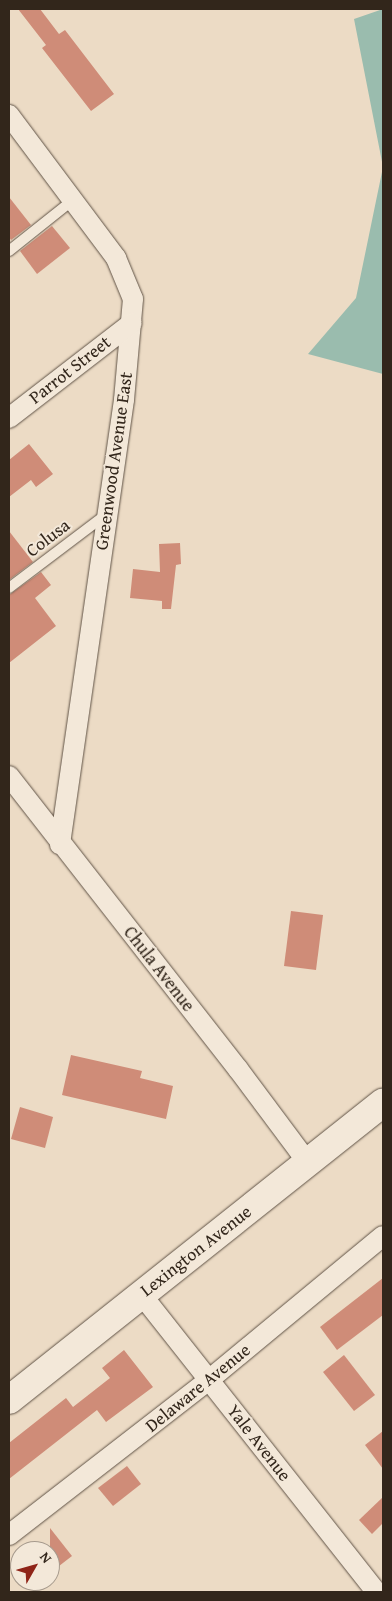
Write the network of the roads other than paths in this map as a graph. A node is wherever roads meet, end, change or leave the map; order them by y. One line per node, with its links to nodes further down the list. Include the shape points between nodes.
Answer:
1 (9, 115): 2 (street, Greenwood Avenue East)
2 (73, 200): 3 (lane); 4 (street, Greenwood Avenue East, via 116,258 133,298)
3 (9, 250)
4 (132, 323): 5 (street, Parrot Street); 6 (street, Greenwood Avenue East)
5 (9, 418)
6 (108, 513): 7 (lane, Colusa); 9 (street, Greenwood Avenue East)
7 (9, 588)
8 (9, 776): 9 (street, Chula Avenue)
9 (60, 844): 11 (street, Chula Avenue)
10 (383, 1102): 11 (street, Lexington Avenue)
11 (308, 1163): 13 (street, Lexington Avenue)
12 (383, 1236): 14 (street, Delaware Avenue)
13 (141, 1294): 14 (street, Yale Avenue); 15 (street, Lexington Avenue)
14 (210, 1379): 16 (street, Delaware Avenue); 17 (street, Yale Avenue)
15 (9, 1400)
16 (9, 1535)
17 (376, 1592)

